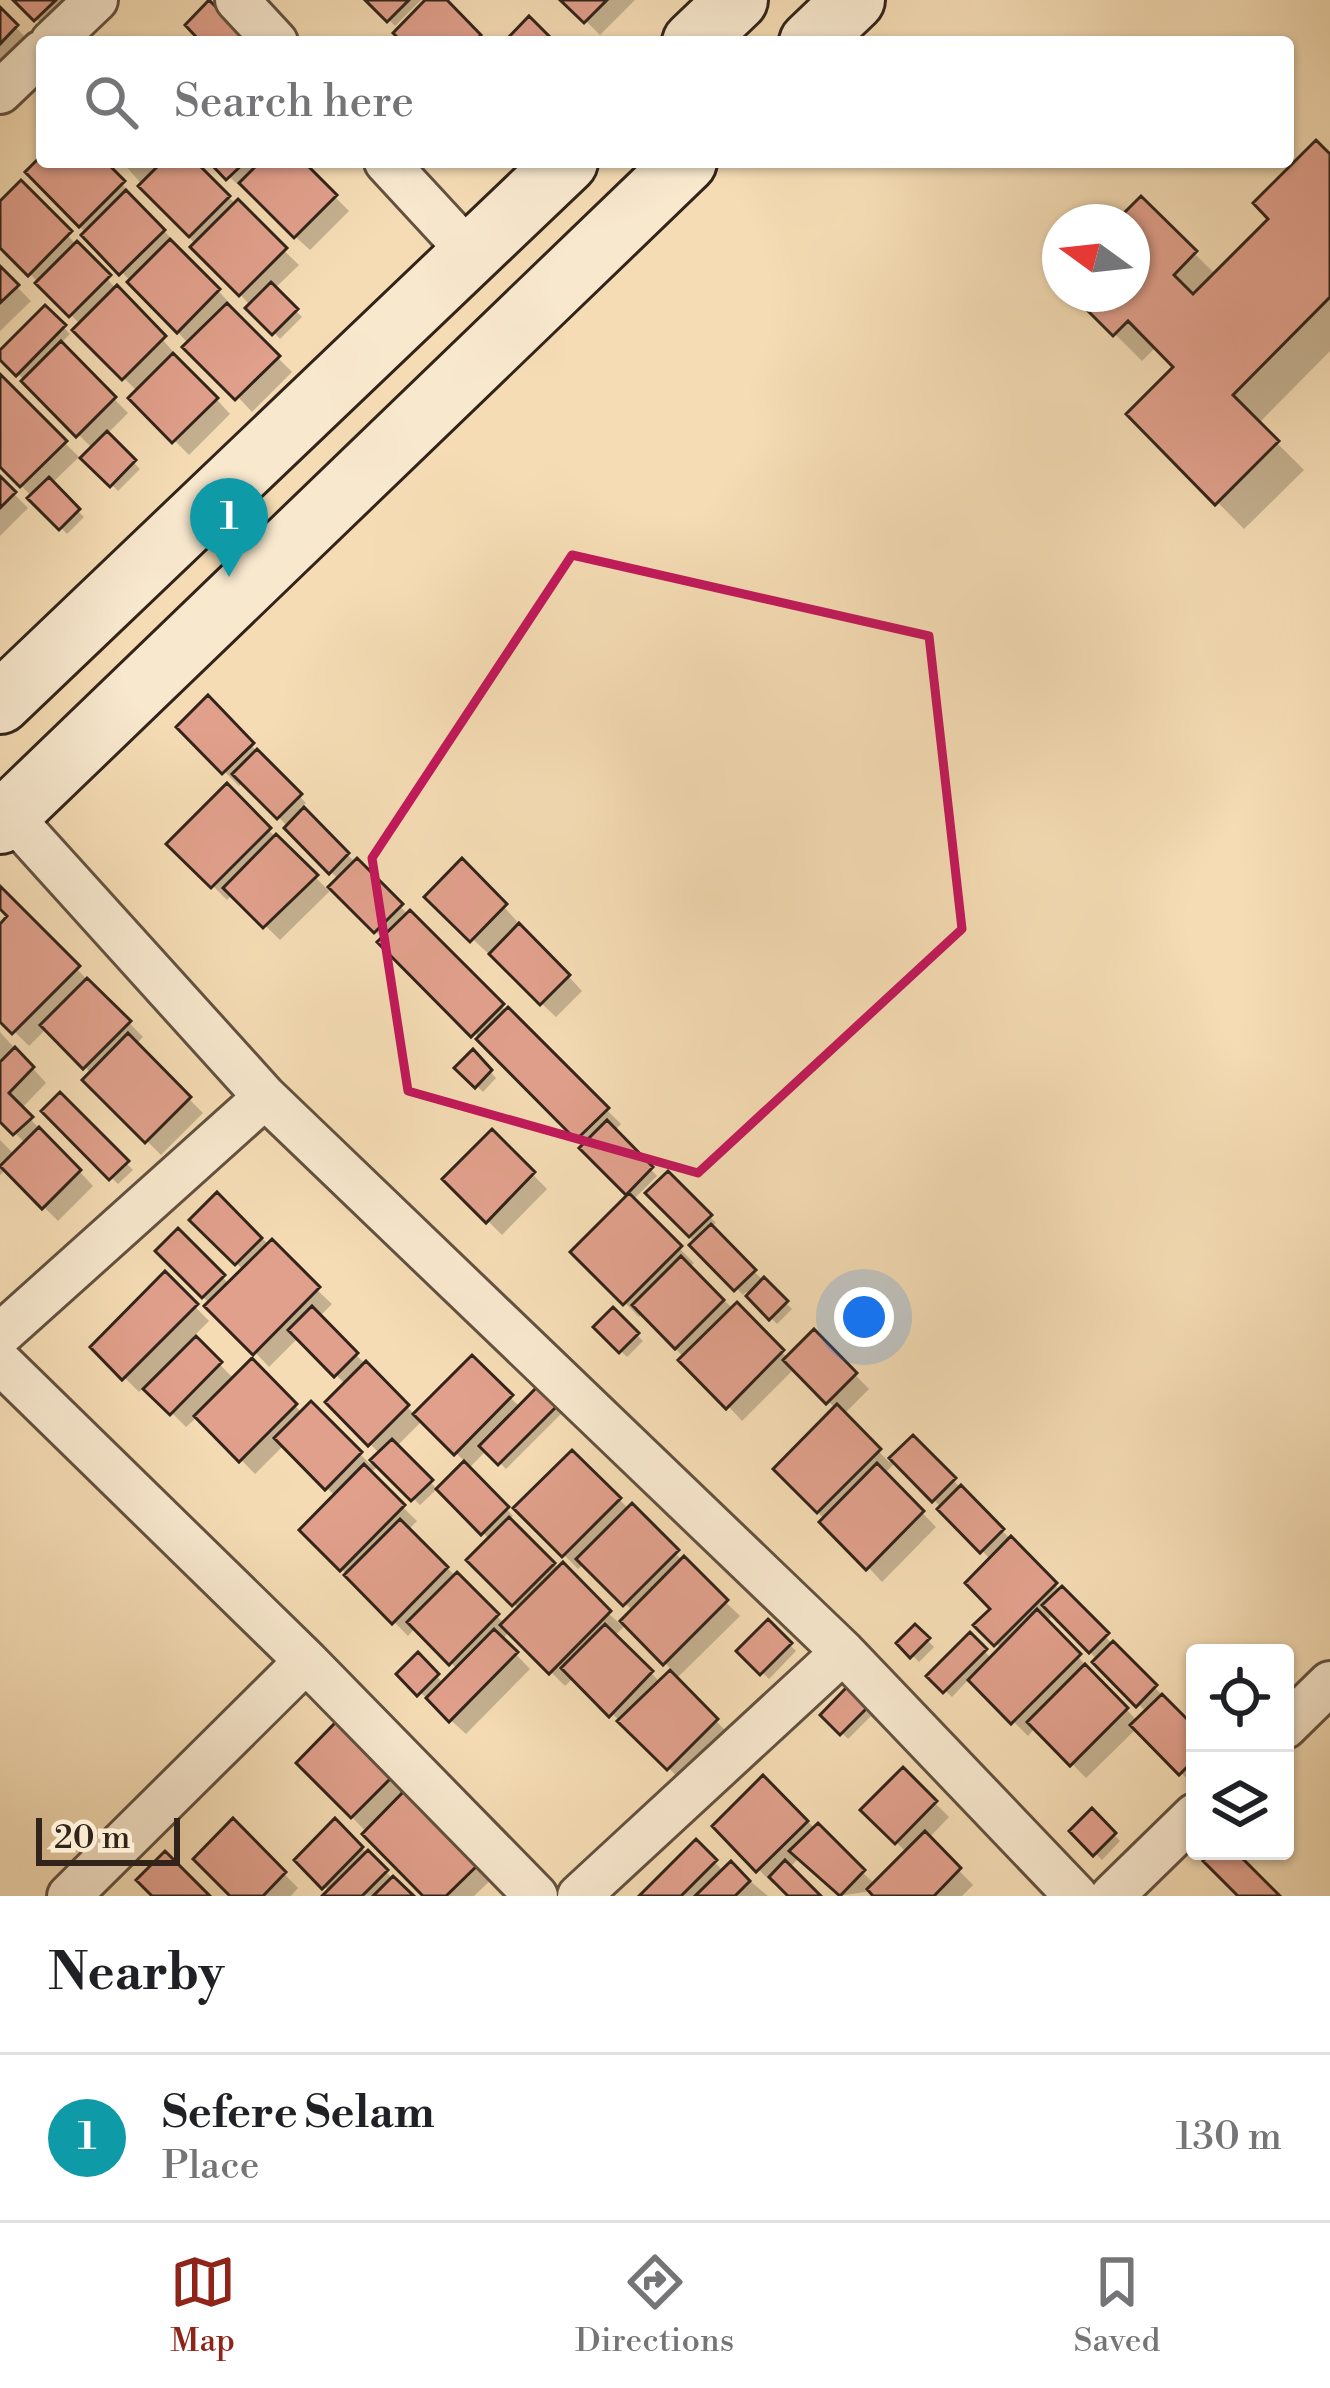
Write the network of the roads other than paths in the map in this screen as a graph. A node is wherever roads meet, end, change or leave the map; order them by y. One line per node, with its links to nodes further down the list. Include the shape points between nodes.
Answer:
1 (96, 0): 5 (street)
2 (237, 0): 6 (street)
3 (737, 0): 7 (main road)
4 (854, 0): 8 (main road)
5 (58, 36)
6 (270, 36)
7 (699, 36)
8 (816, 36)
9 (36, 58): 10 (street)
10 (0, 92)
11 (391, 168): 14 (street)
12 (561, 168): 14 (main road)
13 (680, 168): 16 (main road)
14 (470, 254): 15 (main road)
15 (0, 703)
16 (3, 814): 17 (street)
17 (265, 1096): 18 (street); 20 (street)
18 (0, 1335)
19 (0, 1362): 21 (street)
20 (843, 1652): 27 (street); 28 (street)
21 (306, 1660): 25 (street); 26 (street)
22 (1330, 1683): 23 (street)
23 (1294, 1718)
24 (1186, 1824): 29 (street)
25 (69, 1896)
26 (536, 1896)
27 (579, 1896)
28 (1076, 1896)
29 (1112, 1896)

